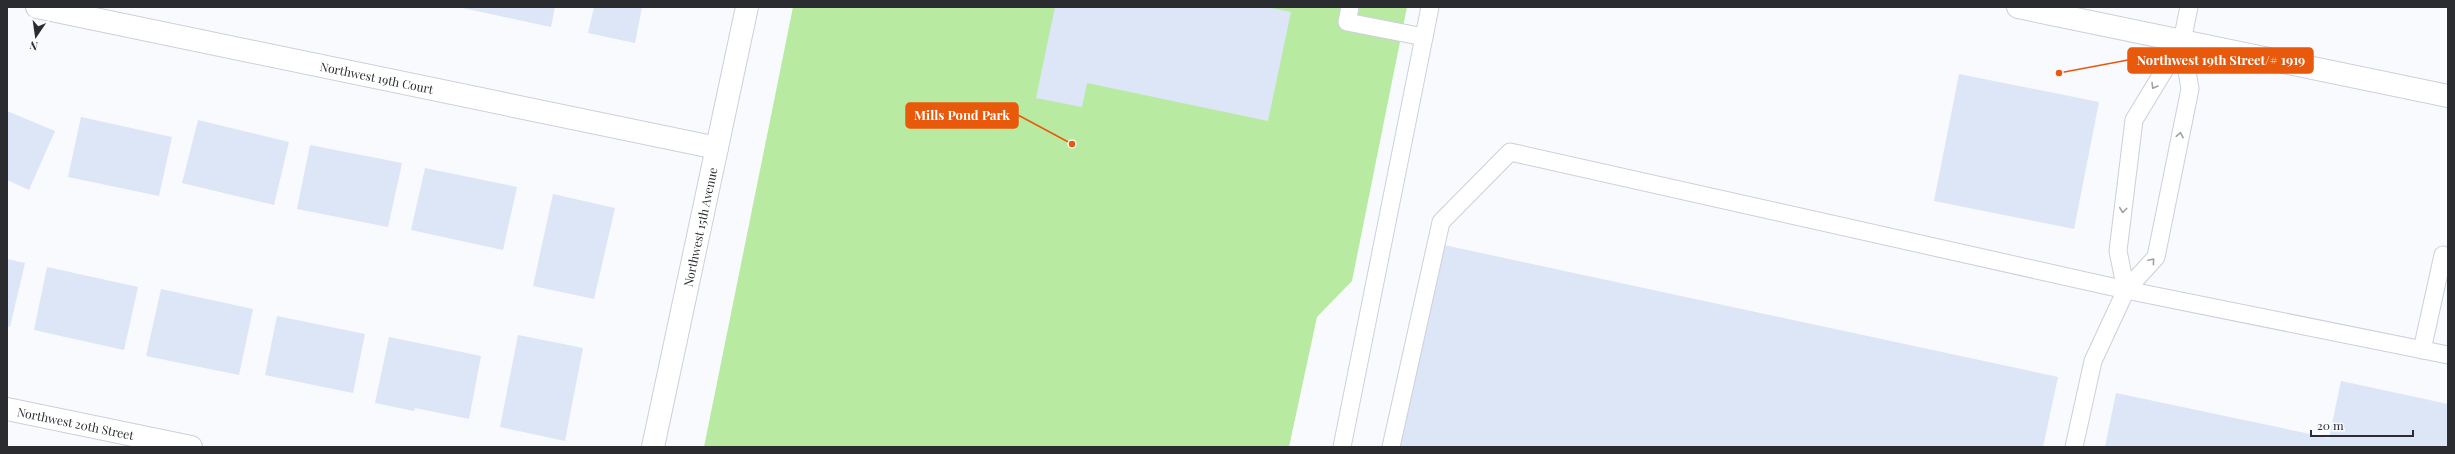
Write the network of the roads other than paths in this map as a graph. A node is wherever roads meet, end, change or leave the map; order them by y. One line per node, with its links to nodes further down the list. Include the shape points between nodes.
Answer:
1 (37, 7): 10 (street, Northwest 19th Court)
2 (747, 7): 10 (street, Northwest 15th Avenue)
3 (1350, 7): 7 (lane, via 1347,22)
4 (1430, 7): 7 (lane)
5 (2018, 7): 8 (street)
6 (2189, 7): 8 (lane)
7 (1424, 37): 18 (lane)
8 (2182, 41): 9 (street); 12 (lane, one-way to 12, via 2134,120 2118,251); 12 (lane, one-way to 8, via 2156,257 2190,89)
9 (2448, 96)
10 (717, 148): 17 (street, Northwest 15th Avenue)
11 (2443, 255): 13 (lane)
12 (2126, 290): 13 (lane); 19 (lane, via 1510,152 1441,222); 20 (lane, via 2093,361)
13 (2422, 350): 14 (lane)
14 (2448, 355)
15 (7, 409): 16 (street, Northwest 20th Street)
16 (191, 447)
17 (653, 447)
18 (1342, 447)
19 (1391, 447)
20 (2074, 447)

